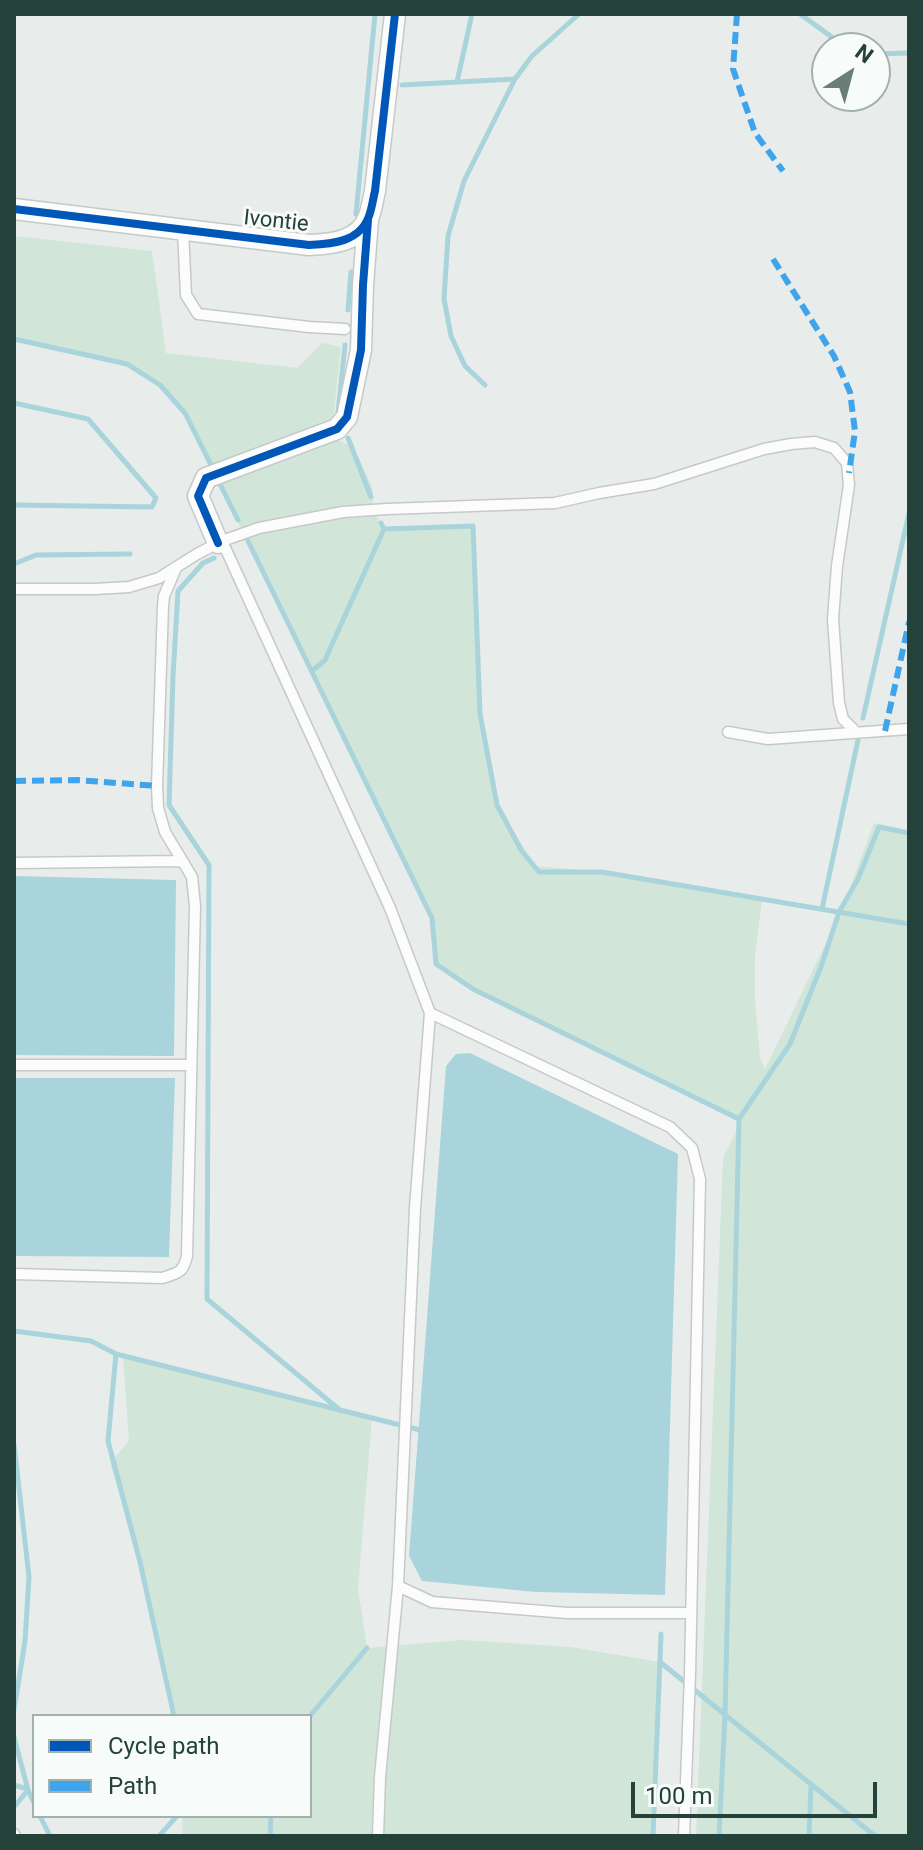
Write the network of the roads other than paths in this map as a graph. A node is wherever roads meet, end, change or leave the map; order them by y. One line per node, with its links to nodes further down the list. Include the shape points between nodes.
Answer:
1 (395, 14): 3 (street)
2 (14, 209): 4 (street, Ivontie)
3 (368, 220): 4 (street, Ivontie, via 354,236 332,244); 6 (street, via 361,350 347,417 337,429 206,478 198,496)
4 (183, 230): 5 (lane, via 186,295 198,314)
5 (345, 329)
6 (220, 542): 7 (lane); 11 (lane, via 259,528 343,512 555,503 654,484 764,449 815,442 834,448 849,473 833,635 839,703 843,719); 14 (lane, via 390,908)
7 (176, 568): 8 (lane, via 129,587); 13 (lane, via 163,606 157,786 165,832)
8 (14, 589)
9 (909, 729): 11 (lane)
10 (728, 732): 11 (lane, via 768,739)
11 (856, 732)
12 (14, 863): 13 (lane)
13 (184, 863): 16 (lane, via 192,877 195,906)
14 (430, 1013): 18 (lane, via 415,1208); 19 (lane, via 670,1127 692,1148 700,1179)
15 (14, 1065): 16 (lane)
16 (191, 1065): 17 (lane, via 185,1267 162,1278)
17 (14, 1274)
18 (398, 1586): 19 (lane, via 432,1602 567,1613); 20 (lane)
19 (691, 1613): 21 (lane)
20 (378, 1836)
21 (684, 1836)

